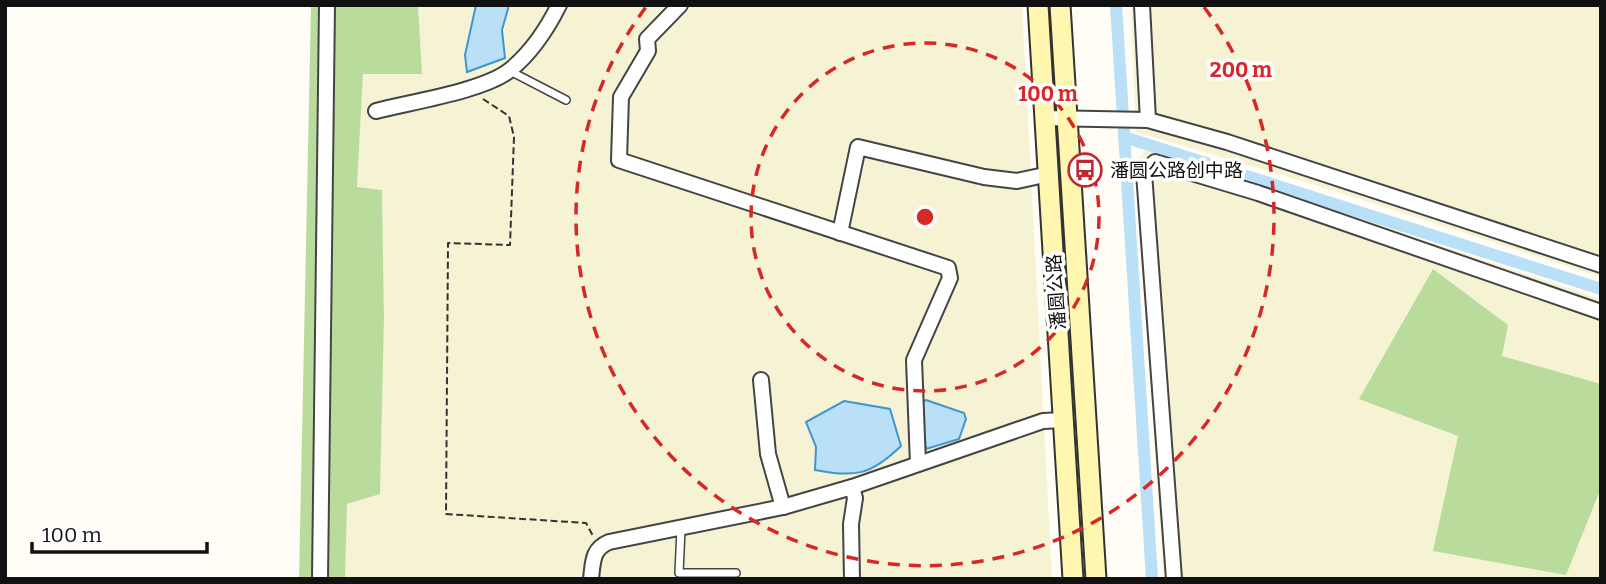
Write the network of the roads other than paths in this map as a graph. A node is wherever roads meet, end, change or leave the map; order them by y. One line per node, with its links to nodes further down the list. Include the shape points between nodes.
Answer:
1 (327, 5): 24 (street)
2 (559, 5): 7 (street, via 546,30)
3 (680, 5): 14 (street, via 648,39 648,51 621,97 619,160)
4 (1038, 5): 10 (main road, 潘圆公路)
5 (1060, 5): 11 (main road, 潘圆公路)
6 (1142, 5): 12 (street)
7 (509, 71): 8 (lane); 9 (street, via 479,85)
8 (566, 100)
9 (376, 111)
10 (1045, 118): 11 (street); 13 (main road, 潘圆公路)
11 (1067, 118): 12 (street); 28 (main road, 潘圆公路)
12 (1148, 120): 15 (street)
13 (1049, 174): 14 (street, via 1017,181 984,177 858,147); 18 (main road, 潘圆公路)
14 (840, 233): 19 (street, via 947,268 950,278 914,360)
15 (1601, 265)
16 (1601, 312): 29 (street, via 1258,193 1154,162 1144,173)
17 (761, 380): 21 (street, via 768,454)
18 (1064, 420): 19 (street, via 1043,421); 27 (main road, 潘圆公路)
19 (918, 464): 20 (street)
20 (852, 487): 21 (street); 26 (street)
21 (783, 507): 22 (street)
22 (681, 529): 23 (lane, via 679,573); 25 (street, via 599,546)
23 (736, 573)
24 (320, 579)
25 (591, 579)
26 (852, 579)
27 (1073, 579)
28 (1096, 579)
29 (1174, 579)

